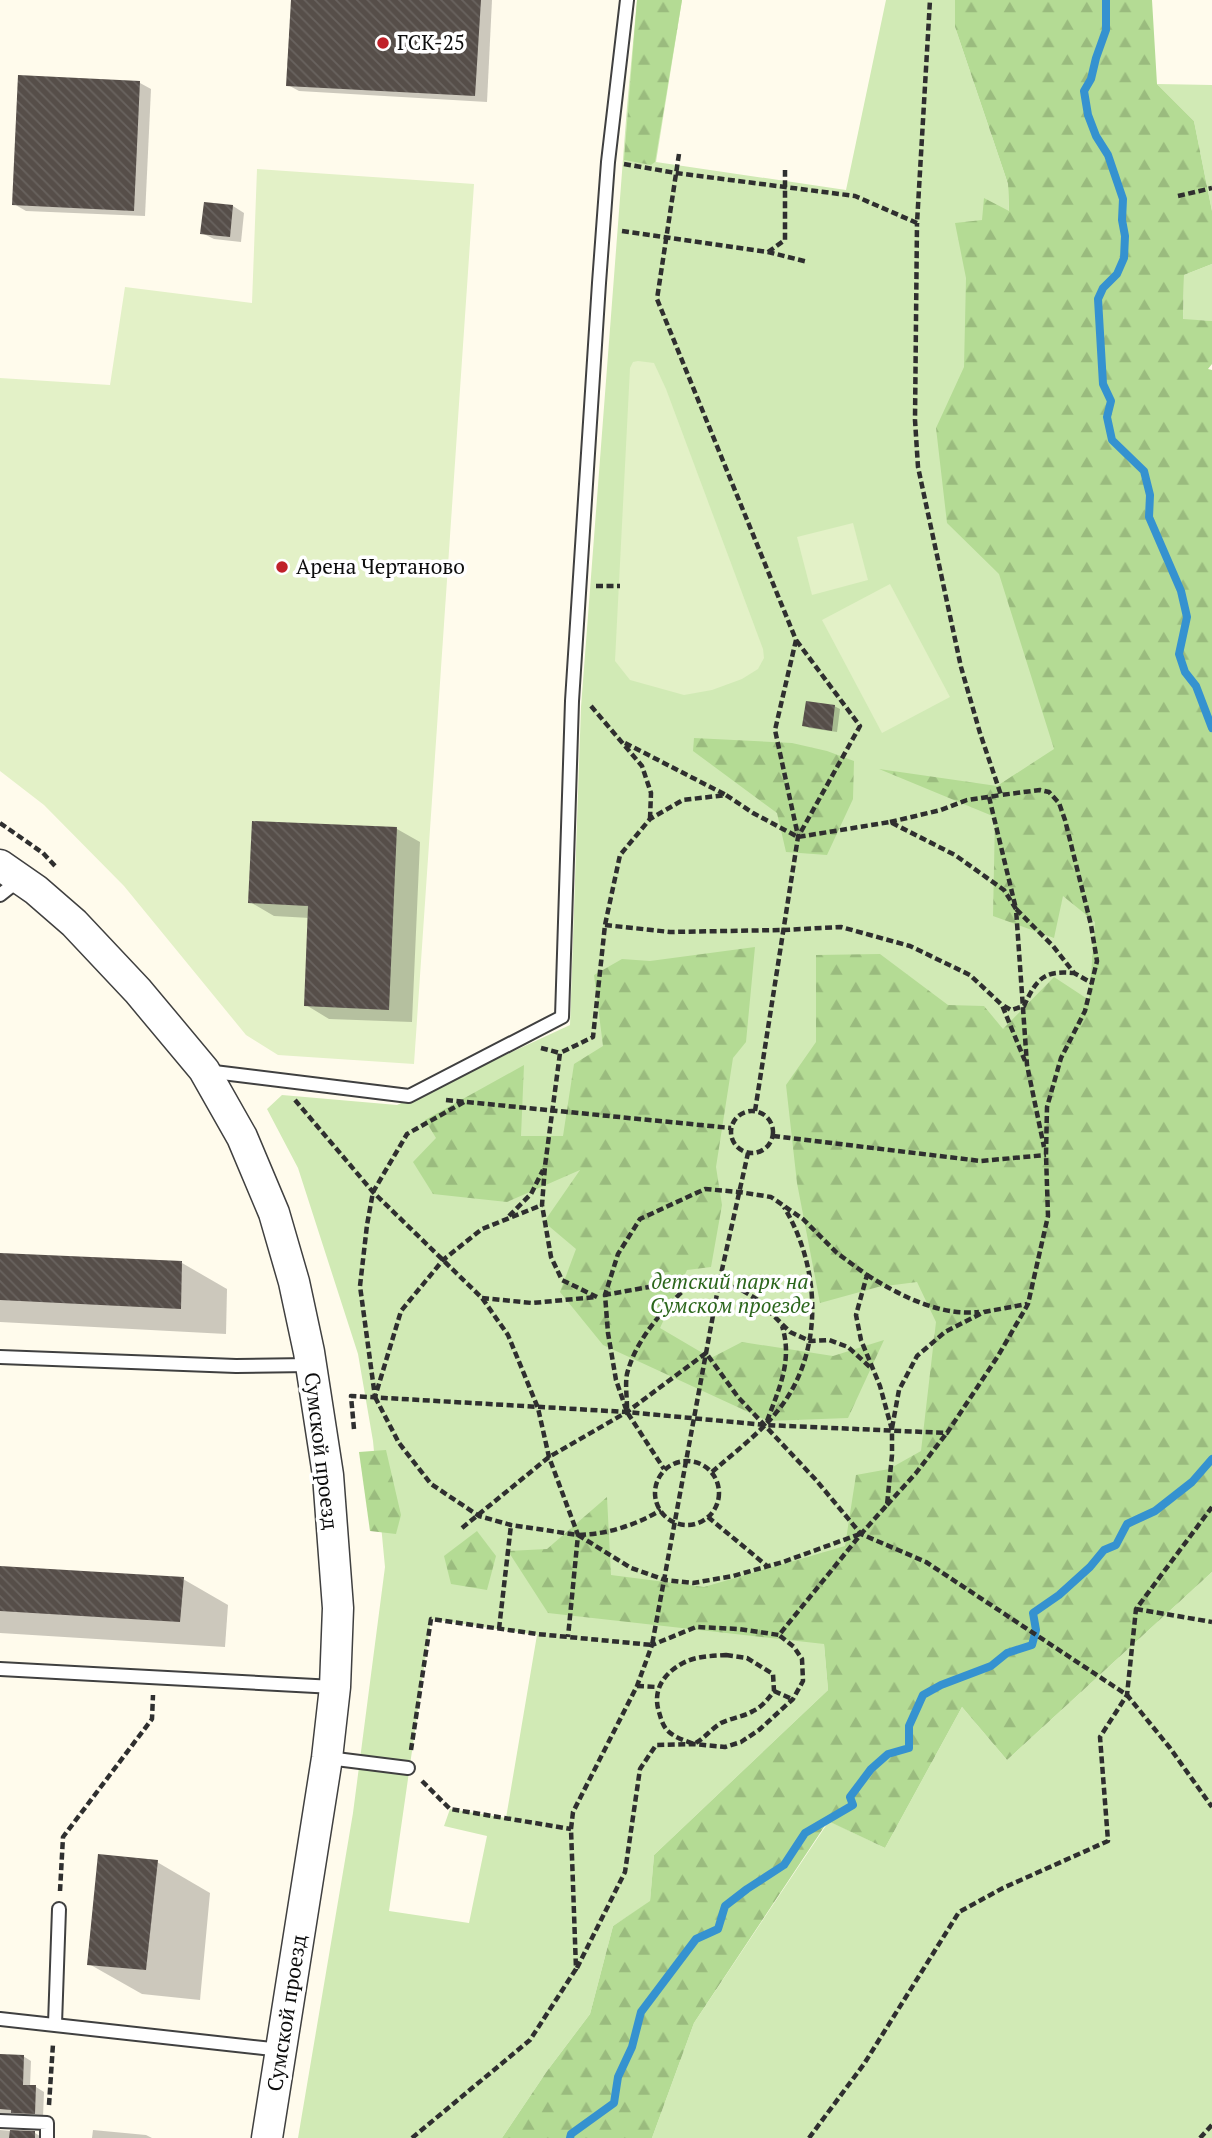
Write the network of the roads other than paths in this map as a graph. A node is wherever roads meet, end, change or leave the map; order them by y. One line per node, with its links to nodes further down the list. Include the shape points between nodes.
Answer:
1 (627, 0): 3 (lane, via 608,162 572,701 562,1017 409,1096)
2 (7, 880): 3 (street, Сумской проезд, via 74,923)
3 (204, 1070): 5 (street, Сумской проезд, via 242,1137 274,1213 294,1282)
4 (0, 1357): 5 (lane)
5 (310, 1365): 7 (street, Сумской проезд, via 328,1475 338,1608)
6 (0, 1669): 7 (lane)
7 (335, 1687): 8 (street, Сумской проезд)
8 (327, 1758): 9 (lane); 13 (street, Сумской проезд)
9 (408, 1768)
10 (59, 1909): 12 (lane)
11 (0, 2019): 12 (lane)
12 (55, 2024): 13 (lane)
13 (281, 2050): 16 (street, Сумской проезд)
14 (0, 2122): 15 (lane, via 47,2123)
15 (47, 2138)
16 (267, 2138)

